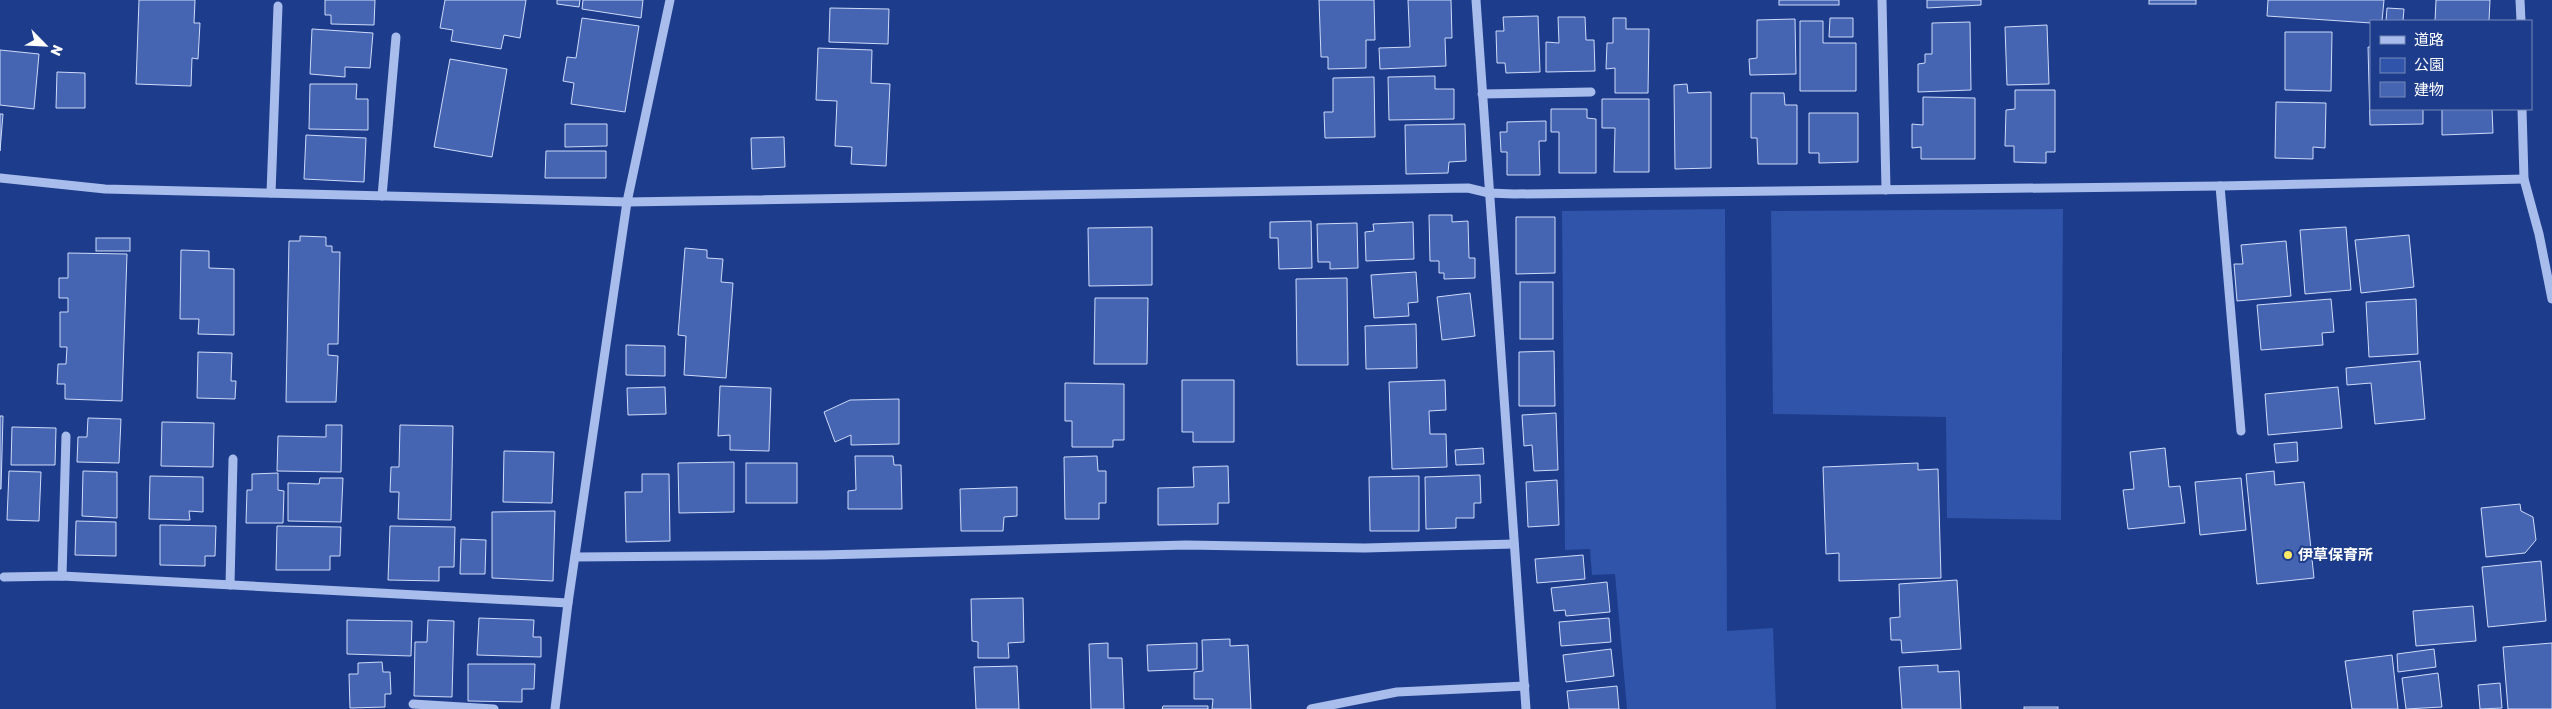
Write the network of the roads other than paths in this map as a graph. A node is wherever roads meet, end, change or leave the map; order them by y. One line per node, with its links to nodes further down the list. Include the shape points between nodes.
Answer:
1 (670, 0): 18 (street)
2 (1476, 0): 9 (street)
3 (1882, 0): 14 (street)
4 (2520, 0): 6 (street)
5 (278, 6): 15 (street)
6 (2521, 20)
7 (396, 37): 17 (street)
8 (1591, 92): 9 (street)
9 (1482, 94): 16 (street)
10 (2522, 110): 12 (street)
11 (0, 178): 15 (street, via 105,189)
12 (2524, 179): 13 (street); 19 (street)
13 (2220, 186): 14 (street); 20 (street)
14 (1886, 190): 16 (street)
15 (271, 193): 17 (street)
16 (1489, 193): 18 (street, via 1468,188); 23 (street)
17 (382, 196): 18 (street)
18 (627, 202): 24 (street)
19 (2552, 299)
20 (2241, 431)
21 (66, 436): 25 (street)
22 (233, 459): 27 (street)
23 (1514, 544): 24 (street, via 1365,548 1186,545 824,555); 29 (street)
24 (575, 557): 28 (street)
25 (62, 576): 26 (street); 27 (street)
26 (4, 577)
27 (230, 585): 28 (street)
28 (568, 603): 32 (street)
29 (1525, 686): 33 (street, via 1397,692); 34 (street)
30 (413, 704): 31 (street)
31 (494, 709)
32 (555, 709)
33 (1311, 709)
34 (1526, 709)

